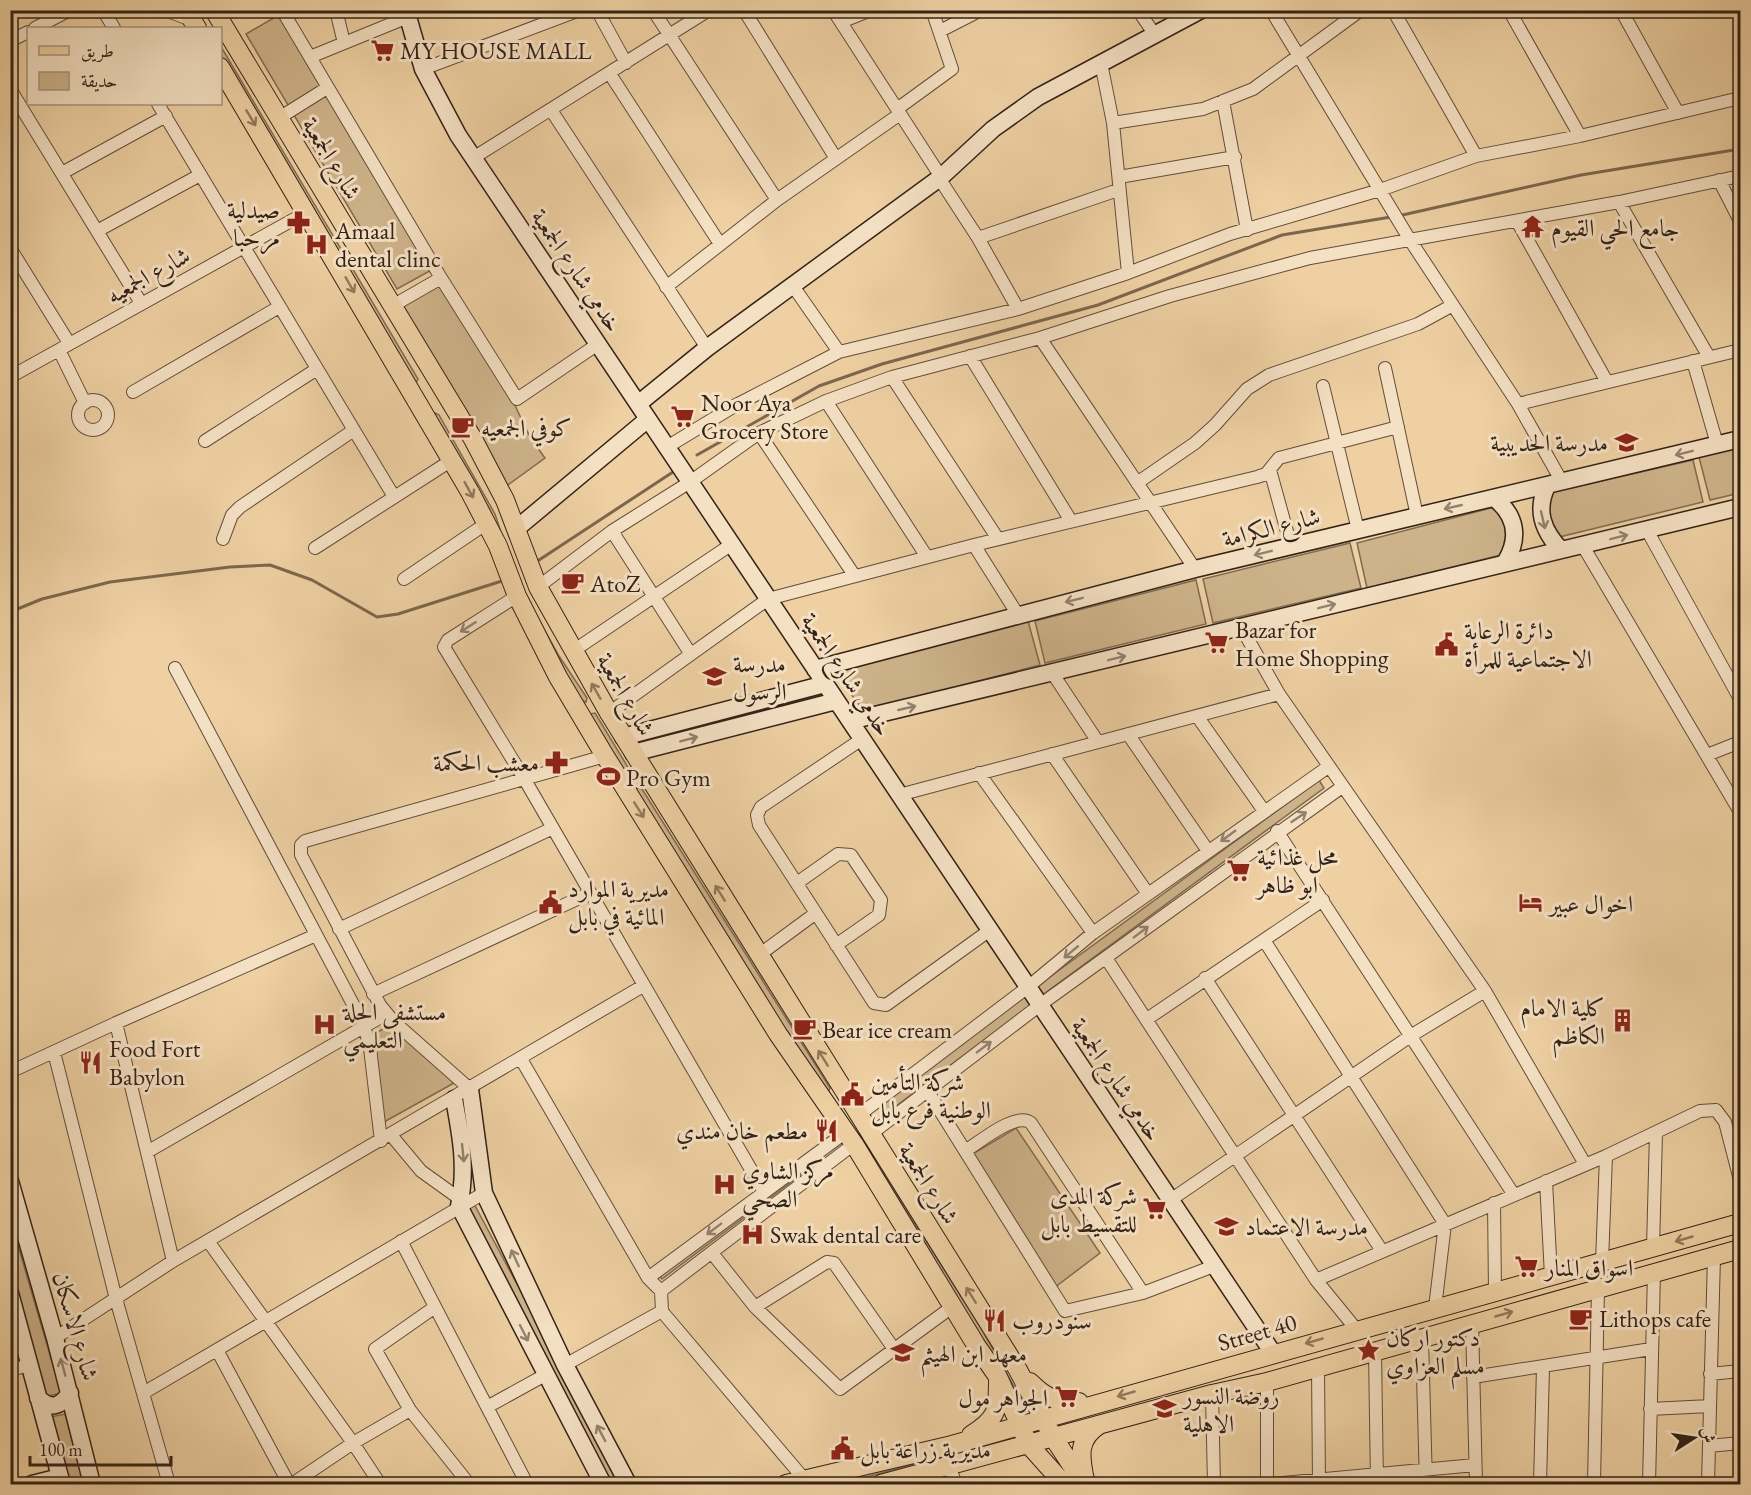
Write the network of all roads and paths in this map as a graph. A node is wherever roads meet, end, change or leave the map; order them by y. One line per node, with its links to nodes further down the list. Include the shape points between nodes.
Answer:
1 (70, 10): 26 (street)
2 (103, 10): 27 (street)
3 (165, 10): 24 (street)
4 (214, 10): 52 (main road, شارع الجمعية)
5 (282, 10): 35 (street)
6 (336, 10): 33 (street)
7 (580, 10): 38 (street)
8 (597, 10): 36 (street)
9 (652, 10): 31 (street)
10 (709, 10): 31 (street)
11 (744, 10): 56 (street)
12 (833, 10): 25 (street)
13 (871, 10): 25 (street)
14 (932, 10): 28 (street)
15 (981, 10): 28 (street)
16 (1201, 10): 30 (street)
17 (1271, 10): 34 (street)
18 (1361, 10): 34 (street)
19 (1393, 10): 55 (street)
20 (1509, 10): 54 (street)
21 (1621, 10): 50 (street)
22 (1140, 11): 30 (street)
23 (407, 14): 33 (street); 38 (street, خدمي شارع الجمعية)
24 (192, 20)
25 (841, 22): 49 (street)
26 (37, 27)
27 (113, 27)
28 (940, 31): 49 (street, via 952,69)
29 (27, 32): 32 (street)
30 (1155, 35): 37 (street)
31 (668, 36): 36 (street); 67 (street)
32 (10, 41)
33 (344, 43): 35 (street)
34 (1300, 55): 44 (street, via 1253,89); 66 (street)
35 (310, 57): 41 (street)
36 (626, 63): 40 (street)
37 (1101, 63): 53 (street); 62 (street, via 1038,97 993,129)
38 (423, 69): 58 (street, خدمي شارع الجمعية)
39 (222, 70): 69 (main road, شارع الجمعية, one-way to 69)
40 (610, 74): 48 (street); 76 (street)
41 (327, 88): 52 (street); 80 (street)
42 (10, 89): 47 (street)
43 (1740, 98): 50 (street)
44 (1223, 101): 53 (street, via 1203,110); 57 (street)
45 (33, 105): 47 (street)
46 (159, 105): 51 (street)
47 (23, 110): 59 (street)
48 (551, 110): 58 (street); 82 (street)
49 (898, 112): 56 (street); 62 (street)
50 (1678, 113): 54 (street)
51 (166, 116): 59 (street); 60 (street)
52 (279, 118): 84 (main road, شارع الجمعية)
53 (1113, 123): 63 (street)
54 (1580, 136): 55 (street)
55 (1476, 156): 66 (street)
56 (835, 157): 67 (street)
57 (1235, 157): 63 (street); 72 (street)
58 (473, 158): 89 (street, خدمي شارع الجمعية)
59 (62, 173): 73 (street)
60 (200, 175): 73 (street); 77 (street)
61 (1740, 176): 64 (street)
62 (940, 177): 74 (street); 81 (street)
63 (1119, 177): 65 (street)
64 (1719, 180): 68 (street); 71 (street)
65 (1118, 190): 74 (street); 79 (street)
66 (1380, 190): 72 (street); 75 (street)
67 (777, 200): 76 (street)
68 (1619, 202): 70 (street); 95 (street)
69 (307, 212): 77 (street, شارع الجمعيه); 104 (main road, شارع الجمعية, one-way to 104)
70 (1517, 221): 75 (street); 102 (street)
71 (1740, 221)
72 (1247, 230): 79 (street)
73 (97, 231): 83 (street)
74 (978, 238): 87 (street)
75 (1410, 240): 85 (street); 88 (street, via 1236,276)
76 (720, 244): 82 (street)
77 (243, 246): 83 (street, شارع الجمعيه); 86 (street)
78 (10, 248): 90 (street)
79 (1128, 273): 87 (street)
80 (441, 278): 84 (street); 89 (street, via 517,399)
81 (793, 285): 91 (street); 93 (street)
82 (666, 287): 91 (street)
83 (141, 303): 90 (street, شارع الجمعيه)
84 (394, 305): 99 (main road, شارع الجمعية)
85 (1453, 305): 109 (street); 124 (street, via 1418,324 1269,375 1246,388 1195,443)
86 (279, 307): 98 (street); 105 (street)
87 (1018, 309): 93 (street)
88 (1040, 338): 94 (street); 124 (street)
89 (598, 344): 108 (street, خدمي شارع الجمعية)
90 (64, 346): 101 (street, شارع الجمعيه); 107 (street)
91 (707, 348): 108 (street)
92 (1740, 350): 95 (street)
93 (839, 352): 120 (street, via 736,405)
94 (970, 356): 100 (street); 131 (street)
95 (1708, 357): 96 (street)
96 (1693, 361): 102 (street); 119 (street)
97 (1385, 368): 113 (street)
98 (317, 369): 114 (street); 117 (street)
99 (435, 374): 104 (main road, via 426,386); 110 (main road, شارع الجمعية)
100 (892, 376): 106 (street); 138 (street)
101 (10, 377)
102 (1606, 382): 109 (street)
103 (1323, 386): 118 (street)
104 (411, 389): 111 (main road, شارع الجمعية)
105 (133, 392)
106 (826, 401): 115 (street); 145 (street)
107 (85, 403)
108 (638, 404): 112 (street, خدمي شارع الجمعية)
109 (1518, 404): 125 (street)
110 (453, 405): 111 (main road, via 438,406); 133 (main road, شارع الجمعية, via 505,500)
111 (428, 417): 121 (main road, شارع الجمعية)
112 (648, 419): 120 (street, خدمي شارع الجمعية); 133 (street)
113 (1398, 427): 118 (street); 130 (street)
114 (354, 430): 126 (street); 137 (street, via 240,507 232,515)
115 (759, 433): 123 (street); 148 (street)
116 (1740, 439): 119 (street, شارع الكرامة)
117 (205, 441)
118 (1337, 443): 122 (street, via 1279,458); 134 (street)
119 (1717, 444): 125 (street, شارع الكرامة, one-way to 125)
120 (667, 447): 123 (street, خدمي شارع الجمعية)
121 (452, 459): 126 (street); 132 (main road, شارع الجمعية, one-way to 132)
122 (1270, 470): 128 (street, via 1257,477); 141 (street)
123 (690, 482): 136 (street); 139 (street, خدمي شارع الجمعية)
124 (1137, 483): 128 (street)
125 (1554, 484): 127 (street, شارع الكرامة); 144 (street, one-way to 144, via 1540,502 1547,534)
126 (393, 495): 143 (street)
127 (1494, 498): 130 (street, شارع الكرامة, one-way to 130); 146 (street, via 1507,509 1514,530 1515,545)
128 (1150, 502): 131 (street); 147 (street)
129 (1738, 512): 135 (street)
130 (1417, 516): 134 (street, شارع الكرامة)
131 (1071, 521): 138 (street)
132 (487, 524): 149 (street); 152 (main road, شارع الجمعية)
133 (516, 529): 150 (main road, شارع الجمعية)
134 (1358, 530): 141 (street, شارع الكرامة)
135 (1647, 530): 142 (street, one-way to 135); 163 (street)
136 (612, 531): 150 (street); 151 (street)
137 (224, 539)
138 (999, 539): 140 (street)
139 (732, 544): 151 (street); 153 (street, خدمي شارع الجمعية)
140 (974, 545): 145 (street); 154 (street)
141 (1291, 546): 147 (street, شارع الكرامة, one-way to 147)
142 (1583, 546): 144 (street); 175 (street)
143 (315, 548)
144 (1561, 550): 146 (street)
145 (927, 557): 148 (street)
146 (1506, 561): 155 (street, one-way to 146)
147 (1196, 570): 154 (street, شارع الكرامة, one-way to 154)
148 (854, 575): 153 (street)
149 (404, 579)
150 (538, 587): 156 (main road, شارع الجمعية)
151 (653, 595): 156 (street); 157 (street)
152 (517, 596): 176 (main road, شارع الجمعية, via 558,677); 179 (street, one-way to 179, via 448,640 444,647)
153 (768, 599): 157 (street); 159 (street, خدمي شارع الجمعية)
154 (1018, 615): 159 (street, شارع الكرامة)
155 (1240, 627): 160 (street, one-way to 155); 162 (street)
156 (573, 651): 165 (main road, شارع الجمعية, one-way to 156)
157 (690, 653): 165 (street)
158 (175, 668): 195 (street)
159 (815, 669): 161 (street, خدمي شارع الجمعية)
160 (1053, 674): 167 (street, one-way to 160); 171 (street)
161 (825, 684): 164 (street, خدمي شارع الجمعية); 169 (street)
162 (1279, 694): 166 (street); 177 (street)
163 (1740, 699)
164 (836, 701): 167 (street, خدمي شارع الجمعية); 173 (street, one-way to 164)
165 (609, 713): 169 (main road, شارع الجمعية)
166 (1197, 716): 168 (street); 182 (street)
167 (850, 721): 170 (street, خدمي شارع الجمعية)
168 (1128, 734): 171 (street); 186 (street)
169 (632, 735): 173 (main road, شارع الجمعية)
170 (862, 739): 181 (street, خدمي شارع الجمعية); 187 (street, via 761,807 759,825)
171 (1098, 742): 174 (street)
172 (1740, 742): 175 (street)
173 (640, 751): 198 (main road, شارع الجمعية, one-way to 173)
174 (1052, 754): 178 (street); 189 (street)
175 (1707, 755): 183 (street)
176 (605, 756): 179 (street); 205 (main road, شارع الجمعية, one-way to 205)
177 (1328, 767): 180 (street); 182 (street)
178 (979, 773): 181 (street); 194 (street)
179 (525, 780): 184 (street); 192 (street, via 303,843 301,855)
180 (1342, 787): 185 (street, one-way to 180); 204 (street)
181 (899, 795): 193 (street, خدمي شارع الجمعية)
182 (1264, 811): 186 (street, one-way to 186)
183 (1740, 812)
184 (553, 828): 188 (street); 192 (street)
185 (1277, 831): 190 (street); 199 (street, one-way to 185)
186 (1209, 851): 189 (street)
187 (796, 883): 191 (street); 197 (street, via 838,854 851,855 880,900 879,915)
188 (590, 893): 202 (street); 206 (street)
189 (1148, 894): 194 (street)
190 (1323, 900): 196 (street); 214 (street)
191 (816, 913): 197 (street); 198 (street)
192 (339, 929): 206 (street)
193 (990, 930): 197 (street, via 886,1005 874,1003); 203 (street, خدمي شارع الجمعية)
194 (1093, 933): 203 (street, one-way to 203)
195 (316, 935): 211 (street); 212 (street)
196 (1264, 940): 201 (street); 218 (street)
197 (836, 945)
198 (759, 955): 200 (main road, شارع الجمعية)
199 (1106, 958): 207 (street); 210 (street)
200 (775, 978): 205 (main road, via 766,989); 209 (main road, شارع الجمعية)
201 (1205, 978): 210 (street); 224 (street)
202 (643, 986): 216 (street); 238 (street)
203 (1028, 987): 207 (street, خدمي شارع الجمعية); 222 (street)
204 (1485, 991): 214 (street); 233 (street)
205 (752, 992): 213 (main road, شارع الجمعية)
206 (373, 994): 208 (street)
207 (1040, 1005): 220 (street, one-way to 207); 240 (street, خدمي شارع الجمعية)
208 (386, 1014): 212 (street); 219 (street)
209 (799, 1019): 213 (main road, via 786,1023); 222 (main road, شارع الجمعية, one-way to 209)
210 (1147, 1019): 231 (street)
211 (116, 1023): 215 (street); 230 (street)
212 (364, 1025): 227 (street); 230 (street)
213 (778, 1034): 223 (main road, شارع الجمعية)
214 (1412, 1035): 218 (street); 239 (street)
215 (54, 1052): 217 (street); 266 (street)
216 (521, 1059): 219 (street); 258 (street)
217 (10, 1072)
218 (1352, 1076): 224 (street); 244 (street)
219 (470, 1089): 221 (street); 237 (street)
220 (927, 1090): 226 (street); 229 (street)
221 (454, 1099): 227 (street); 241 (street, one-way to 241, via 464,1155)
222 (850, 1100): 223 (main road, via 837,1100); 226 (main road, شارع الجمعية)
223 (828, 1106): 228 (main road, شارع الجمعية)
224 (1295, 1115): 231 (street); 249 (street)
225 (1656, 1132): 232 (street); 234 (street, via 1700,1111 1716,1110 1725,1122); 247 (street)
226 (871, 1134): 289 (main road, شارع الجمعية, one-way to 226)
227 (386, 1138): 241 (street); 245 (street)
228 (850, 1138): 238 (street); 250 (street); 268 (main road, شارع الجمعية)
229 (965, 1151): 265 (street, via 1062,1309 1070,1312); 265 (street, via 1016,1119 1031,1123)
230 (147, 1152): 253 (street)
231 (1238, 1156): 240 (street); 260 (street)
232 (1606, 1156): 233 (street); 254 (street)
233 (1585, 1164): 235 (street)
234 (1740, 1180)
235 (1546, 1181): 239 (street); 257 (street)
236 (11, 1188): 276 (street, شارع الاسكان)
237 (484, 1192): 241 (street); 285 (street, one-way to 237)
238 (764, 1192): 258 (street, one-way to 258)
239 (1514, 1195): 242 (street)
240 (1169, 1201): 255 (street, خدمي شارع الجمعية)
241 (459, 1203): 246 (street); 292 (street, one-way to 292)
242 (1494, 1203): 244 (street); 263 (street)
243 (1740, 1223): 247 (main road, Street 40, one-way to 247)
244 (1445, 1224): 249 (street); 270 (street)
245 (208, 1241): 253 (street); 273 (street)
246 (401, 1241): 269 (street); 273 (street)
247 (1653, 1248): 251 (main road, Street 40)
248 (1740, 1249): 252 (main road, Street 40)
249 (1382, 1251): 260 (street)
250 (712, 1253): 262 (street); 267 (street)
251 (1629, 1254): 254 (main road, Street 40); 259 (main road, via 1625,1265)
252 (1714, 1256): 256 (main road, Street 40); 291 (street)
253 (173, 1261): 266 (street)
254 (1601, 1262): 257 (main road, Street 40); 261 (main road, via 1607,1274)
255 (1214, 1266): 265 (street); 282 (street, خدمي شارع الجمعية)
256 (1654, 1272): 259 (main road, Street 40); 278 (street)
257 (1551, 1276): 263 (main road, Street 40)
258 (648, 1278): 262 (street)
259 (1633, 1278): 261 (main road, Street 40)
260 (1316, 1280): 275 (street)
261 (1601, 1287): 274 (main road, Street 40, one-way to 261); 283 (street)
262 (661, 1291): 271 (street)
263 (1496, 1291): 270 (main road, Street 40)
264 (10, 1293): 272 (street)
265 (1143, 1293)
266 (116, 1299): 276 (street); 296 (street)
267 (755, 1306): 279 (street, via 840,1389); 279 (street, via 827,1262 834,1263)
268 (952, 1306): 279 (street); 293 (main road, شارع الجمعية)
269 (435, 1307): 302 (street); 304 (street, via 375,1349)
270 (1435, 1308): 275 (main road, Street 40)
271 (662, 1311): 285 (street); 318 (street)
272 (14, 1316): 284 (street)
273 (266, 1322): 280 (street); 309 (street)
274 (1472, 1323): 277 (main road, Street 40); 294 (street)
275 (1356, 1329): 282 (main road, Street 40, one-way to 282)
276 (55, 1338): 297 (street, شارع الاسكان, one-way to 276)
277 (1422, 1339): 281 (main road, Street 40); 316 (street)
278 (1651, 1348): 283 (street); 303 (street)
279 (894, 1349)
280 (217, 1350): 296 (street); 325 (street)
281 (1375, 1352): 286 (main road, Street 40); 317 (street)
282 (1273, 1353): 300 (main road, Street 40, one-way to 300)
283 (1598, 1358): 287 (street); 341 (street)
284 (30, 1365): 288 (street); 299 (street)
285 (565, 1365): 330 (street, one-way to 285)
286 (1318, 1367): 295 (main road, Street 40); 320 (street)
287 (1543, 1367): 294 (street); 340 (street)
288 (10, 1370)
289 (1018, 1370): 300 (main road, via 1054,1401); 305 (main road, شارع الجمعية)
290 (1740, 1371): 291 (street)
291 (1710, 1374): 301 (street)
292 (545, 1375): 302 (street); 329 (street)
293 (998, 1377): 307 (main road, شارع الجمعية); 311 (main road, via 999,1401 991,1419)
294 (1473, 1377): 315 (street)
295 (1267, 1382): 298 (main road, Street 40); 336 (street)
296 (145, 1392): 324 (street)
297 (70, 1393): 299 (street, via 62,1404 54,1407); 323 (street, شارع الاسكان)
298 (1212, 1394): 306 (main road, Street 40); 335 (street)
299 (38, 1398): 319 (street)
300 (1099, 1402): 305 (main road, Street 40)
301 (1710, 1406): 303 (street); 313 (street)
302 (487, 1407): 328 (street)
303 (1650, 1408): 342 (street)
304 (410, 1410): 309 (street); 327 (street)
305 (1044, 1417): 307 (main road, Street 40); 308 (main road, شارع الجمعية)
306 (1112, 1420): 308 (main road, Street 40); 334 (main road, via 1091,1430 1083,1443 1080,1457)
307 (1020, 1424): 311 (main road, Street 40); 312 (main road, شارع الجمعية)
308 (1053, 1437): 312 (main road, Street 40); 334 (main road, شارع الجمعية)
309 (353, 1443): 325 (street); 326 (street)
310 (1740, 1443): 313 (street)
311 (952, 1445): 318 (main road, Street 40)
312 (1029, 1445): 314 (main road, Street 40); 333 (main road, شارع الجمعية)
313 (1709, 1446): 343 (street)
314 (957, 1462): 321 (main road, Street 40); 332 (street); 333 (main road, via 998,1456 1021,1458)
315 (1475, 1466): 316 (street); 339 (street)
316 (1426, 1470): 317 (street); 338 (street)
317 (1377, 1479): 320 (street)
318 (805, 1480): 331 (main road, Street 40)
319 (61, 1481): 322 (street)
320 (1319, 1482): 337 (street)
321 (881, 1484)
322 (32, 1485)
323 (92, 1485)
324 (169, 1485)
325 (291, 1485)
326 (380, 1485)
327 (469, 1485)
328 (527, 1485)
329 (603, 1485)
330 (628, 1485)
331 (786, 1485)
332 (956, 1485)
333 (1062, 1485)
334 (1084, 1485)
335 (1214, 1485)
336 (1267, 1485)
337 (1272, 1485)
338 (1426, 1485)
339 (1476, 1485)
340 (1540, 1485)
341 (1594, 1485)
342 (1649, 1485)
343 (1708, 1485)

